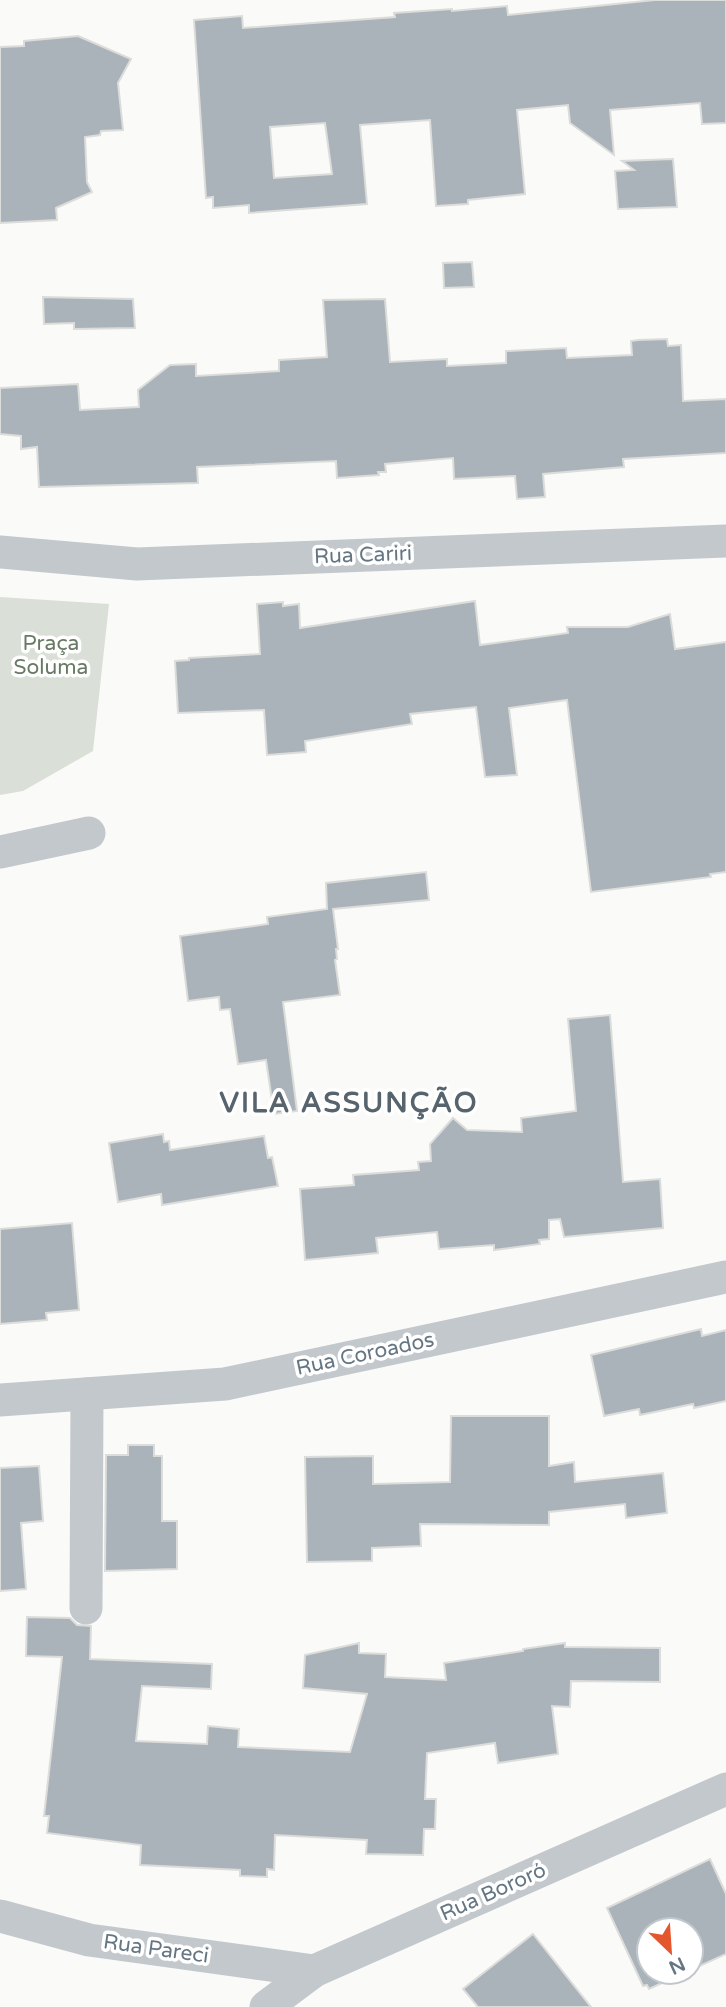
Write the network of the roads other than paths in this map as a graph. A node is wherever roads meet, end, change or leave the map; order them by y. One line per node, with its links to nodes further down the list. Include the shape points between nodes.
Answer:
1 (726, 541): 2 (street, Rua Cariri, via 137,564)
2 (0, 552)
3 (89, 833): 4 (street)
4 (0, 852)
5 (726, 1277): 6 (street, Rua Coroados, via 225,1384)
6 (88, 1394): 7 (street, Rua Coroados); 8 (street)
7 (0, 1400)
8 (86, 1608)
9 (726, 1789): 11 (street, Rua Bororó)
10 (0, 1916): 11 (street, Rua Pareci, via 89,1940)
11 (314, 1971): 12 (street, Rua Bororó)
12 (267, 2007)

